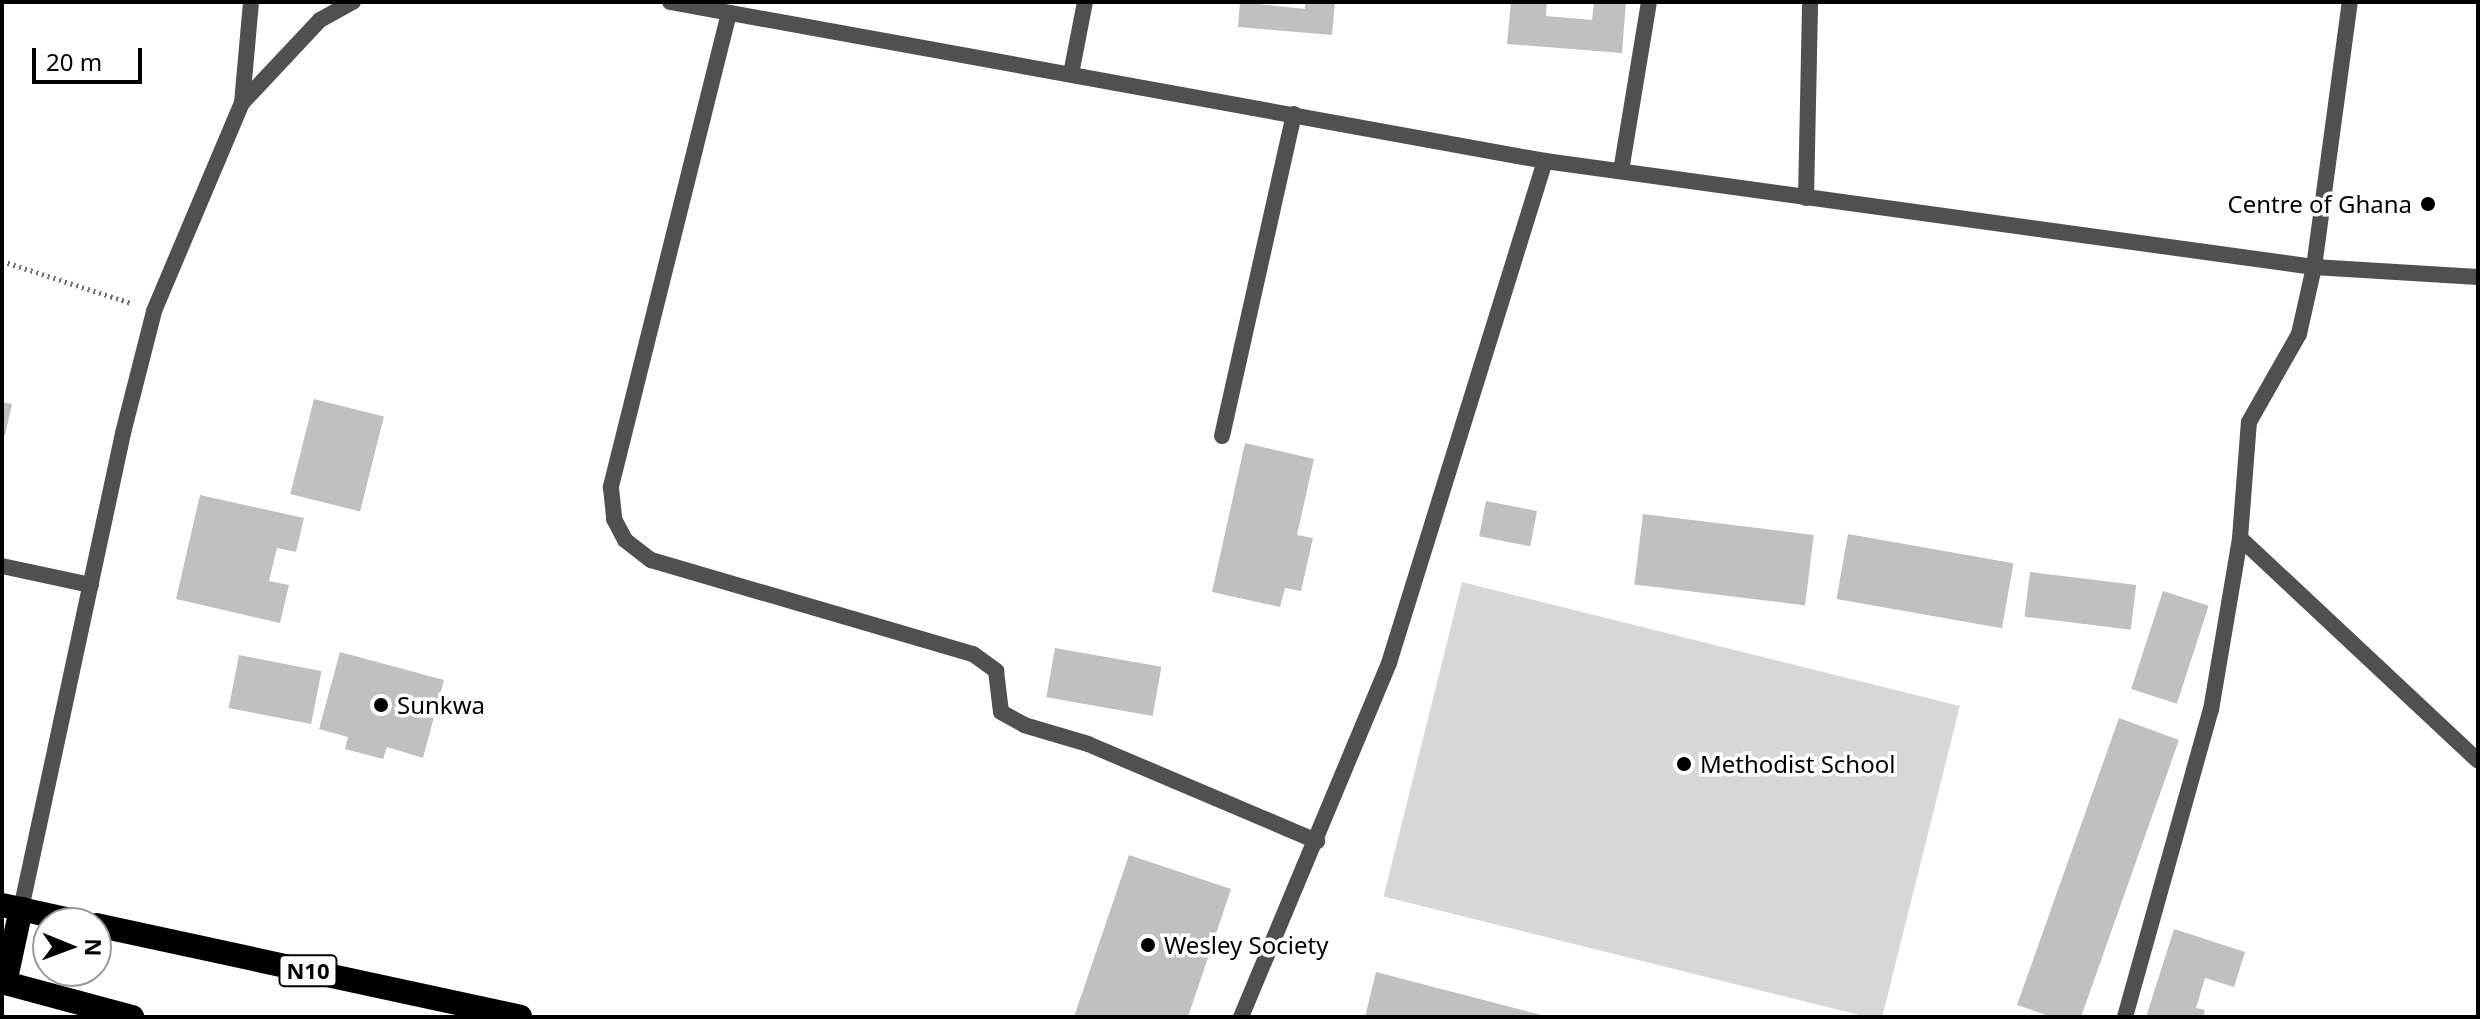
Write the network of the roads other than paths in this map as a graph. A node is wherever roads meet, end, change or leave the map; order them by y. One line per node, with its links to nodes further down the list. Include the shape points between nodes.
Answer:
1 (251, 2): 10 (street)
2 (353, 2): 10 (street, via 320,20)
3 (670, 2): 8 (street)
4 (1085, 2): 9 (street)
5 (1649, 2): 13 (street)
6 (1810, 2): 14 (street)
7 (2350, 2): 15 (street)
8 (729, 13): 9 (street); 22 (street, via 611,488 614,519 625,540 651,560 988,661 1001,712 1024,725)
9 (1071, 74): 11 (street)
10 (242, 103): 20 (street, via 154,311)
11 (1294, 114): 12 (street); 17 (street)
12 (1545, 161): 13 (street); 22 (street, via 1389,663)
13 (1621, 171): 14 (street)
14 (1806, 198): 15 (street)
15 (2314, 267): 16 (street); 18 (street, via 2299,334 2249,422)
16 (2478, 277)
17 (1222, 436)
18 (2240, 538): 21 (street); 30 (street, via 2211,710)
19 (2, 566): 20 (street)
20 (91, 585): 23 (street)
21 (2478, 761)
22 (1317, 841): 29 (street)
23 (12, 907): 24 (highway); 26 (highway)
24 (32, 911)
25 (112, 928): 28 (highway, N10)
26 (3, 983): 27 (highway)
27 (132, 1017)
28 (520, 1017)
29 (1241, 1017)
30 (2125, 1017)

